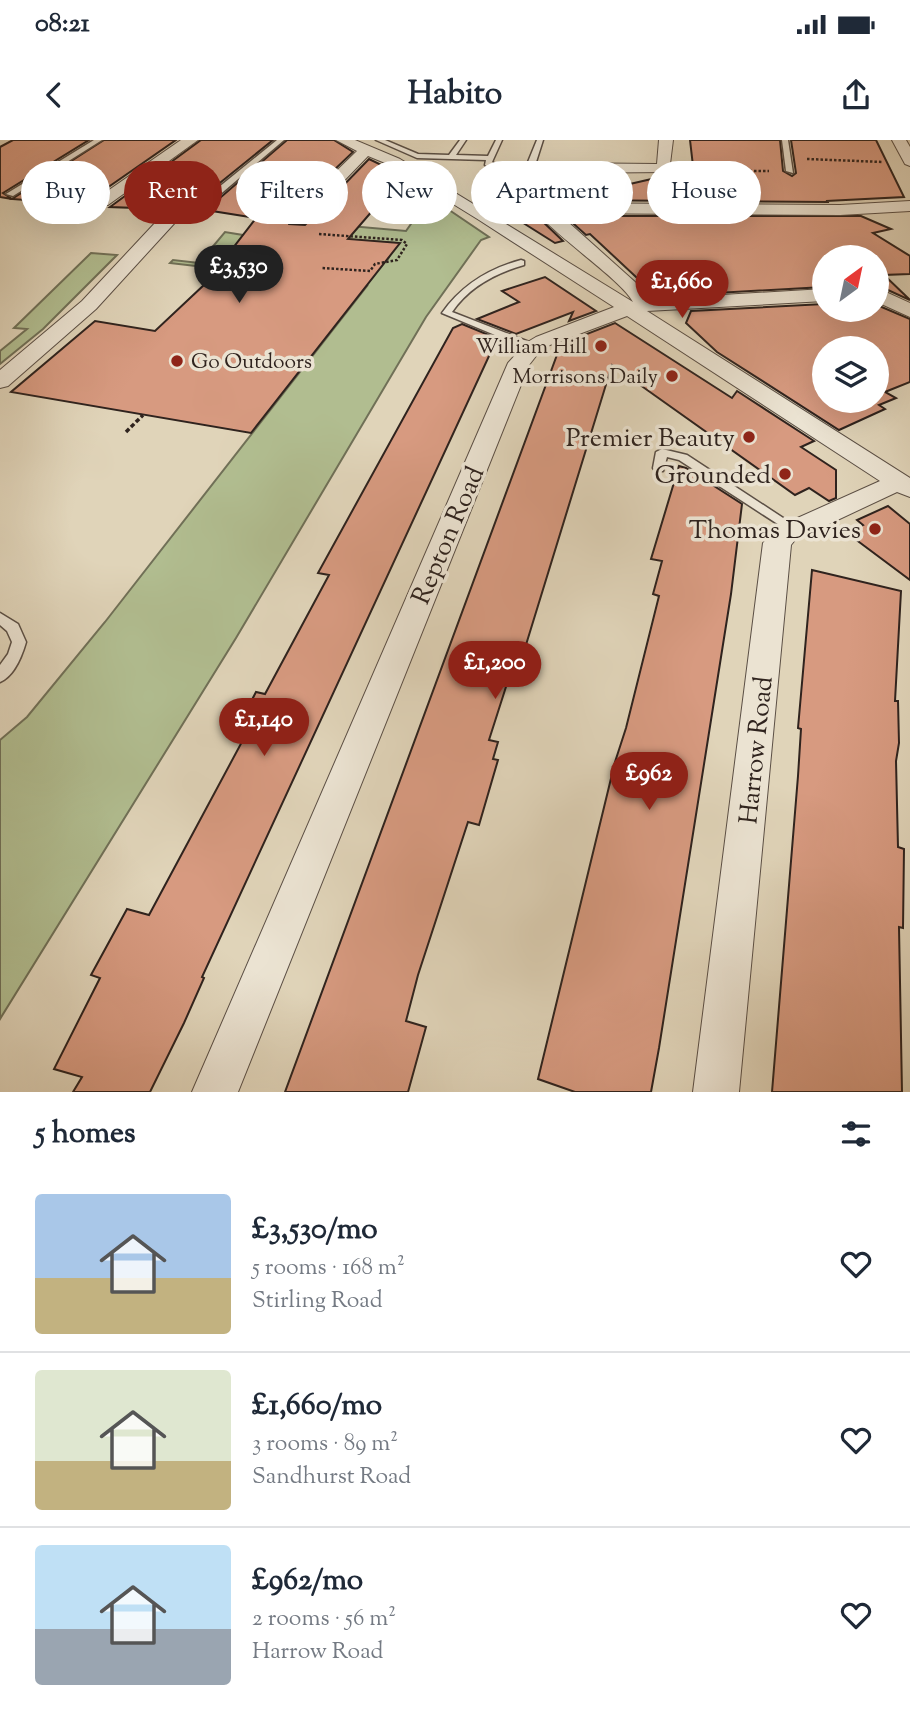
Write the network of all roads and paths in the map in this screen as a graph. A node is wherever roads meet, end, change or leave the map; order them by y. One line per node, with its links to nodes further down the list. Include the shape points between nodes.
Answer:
1 (99, 140): 23 (lane)
2 (191, 140): 24 (street)
3 (281, 140): 22 (lane)
4 (343, 140): 11 (street)
5 (463, 140): 12 (lane)
6 (499, 140): 13 (lane)
7 (540, 140): 15 (lane)
8 (666, 140): 19 (street, via 664,169)
9 (785, 140): 14 (lane)
10 (899, 140): 16 (street)
11 (373, 145): 12 (lane, via 417,156); 18 (street); 36 (street)
12 (451, 157): 13 (lane)
13 (488, 158)
14 (789, 158): 17 (path); 21 (lane)
15 (532, 161)
16 (910, 161)
17 (883, 162)
18 (348, 169)
19 (633, 170)
20 (761, 171): 21 (path)
21 (790, 171)
22 (222, 189)
23 (10, 194)
24 (110, 196)
25 (910, 206): 26 (street)
26 (633, 209)
27 (164, 224): 39 (street, via 89,304)
28 (558, 224): 36 (street)
29 (310, 234): 31 (path, via 407,244 397,260 375,264 370,271)
30 (521, 263): 38 (lane, via 497,269 447,313)
31 (321, 268)
32 (910, 288): 33 (street)
33 (889, 291)
34 (812, 296): 36 (street, Repton Road)
35 (889, 300): 37 (street)
36 (638, 307): 38 (street, Repton Road, via 561,332); 43 (street)
37 (910, 311)
38 (533, 347): 47 (street, Repton Road, via 519,363)
39 (0, 381)
40 (143, 415): 41 (path)
41 (126, 432)
42 (659, 468): 44 (lane, via 662,452 683,457)
43 (904, 486): 44 (street)
44 (794, 529): 48 (street, Harrow Road, via 778,543)
45 (0, 618): 46 (lane, via 13,628 19,642)
46 (0, 676)
47 (215, 1092)
48 (716, 1092)

